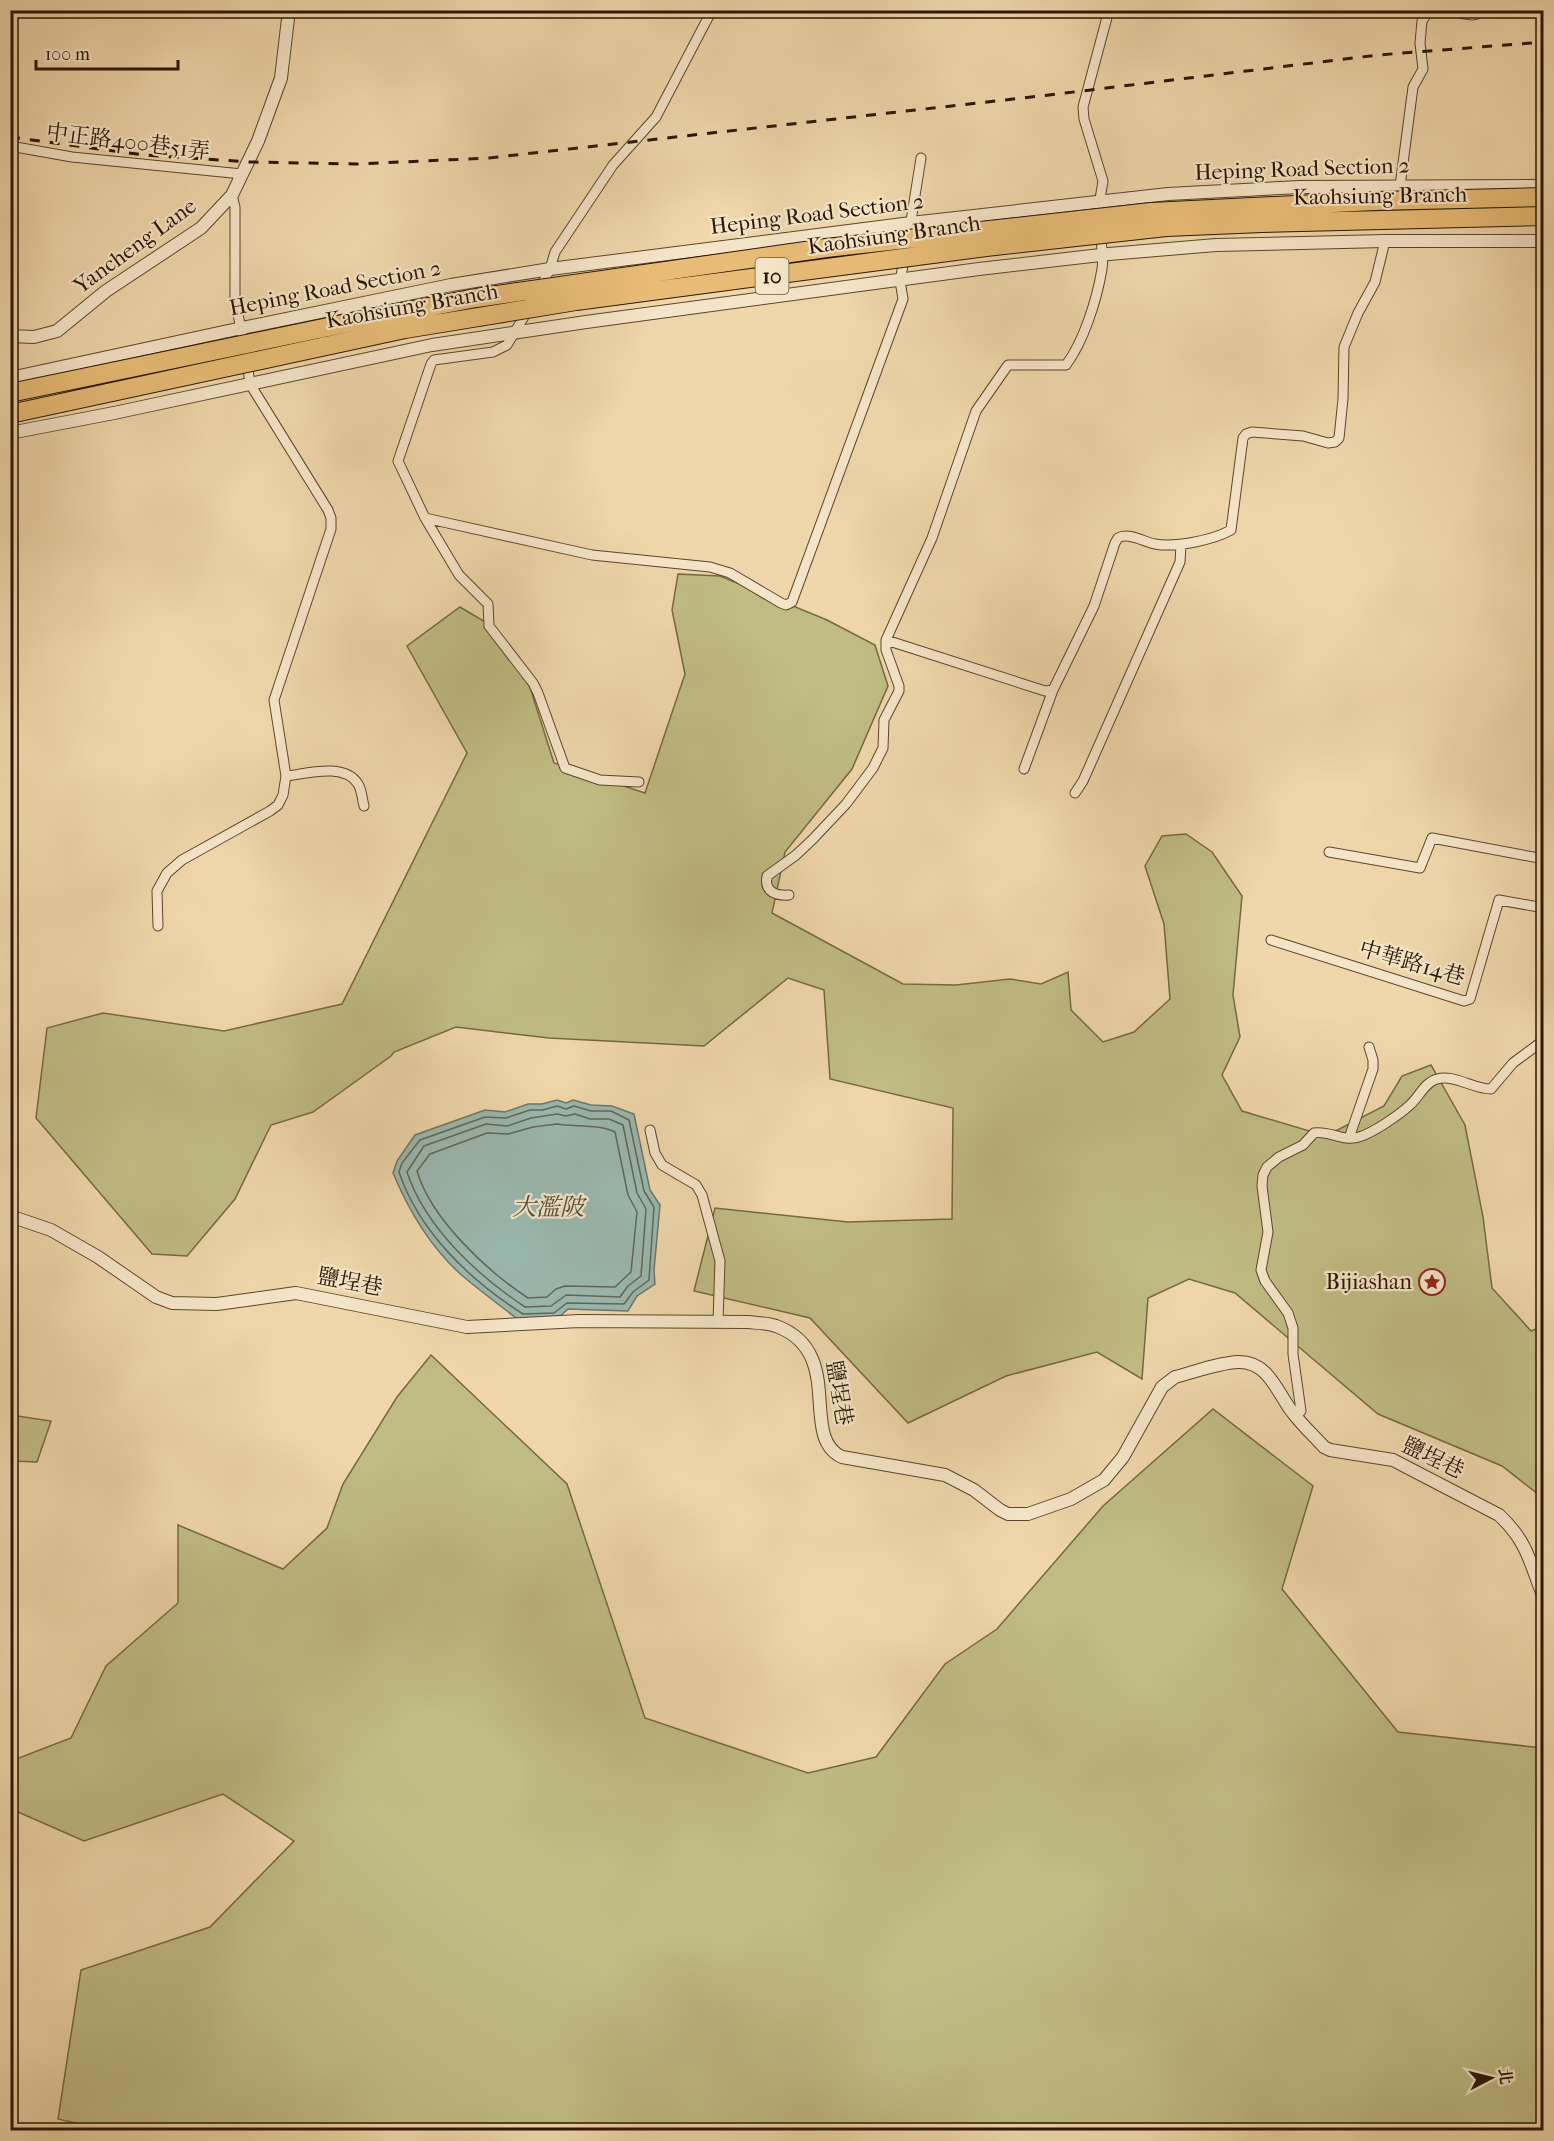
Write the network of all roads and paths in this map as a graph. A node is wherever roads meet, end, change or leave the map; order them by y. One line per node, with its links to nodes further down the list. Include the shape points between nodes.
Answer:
1 (289, 10): 9 (street, Yancheng Lane, via 281,78)
2 (712, 10): 20 (street, via 656,117 613,165 555,252)
3 (1109, 10): 14 (street, via 1083,107 1083,119 1103,181)
4 (1432, 10): 10 (street, via 1422,21 1423,69 1413,87)
5 (1437, 10): 6 (street, via 1472,15)
6 (1480, 10)
7 (10, 146): 9 (street, 中正路400巷51弄, via 72,157)
8 (921, 158): 16 (street)
9 (242, 174): 12 (street, Yancheng Lane)
10 (1400, 186): 11 (street, Heping Road Section 2); 14 (street, Heping Road Section 2, via 1180,194)
11 (1544, 186)
12 (232, 195): 22 (street, via 235,301); 24 (street, Yancheng Lane, via 201,228 106,291 57,331 34,337)
13 (1544, 198): 27 (highway, Kaohsiung Branch / 10, bridge, via 1375,201 1151,212 826,248 476,298)
14 (1099, 203): 16 (street, Heping Road Section 2); 19 (street)
15 (1544, 216): 28 (highway, Kaohsiung Branch / 10, bridge, via 1166,227 986,247 576,301 405,329)
16 (911, 223): 20 (street, Heping Road Section 2); 21 (street)
17 (1385, 241): 18 (street); 19 (street, via 1216,246); 31 (street, via 1375,282 1344,347 1339,438 1328,443 1303,436 1246,434 1231,530)
18 (1544, 242)
19 (1102, 255): 21 (street); 32 (street, via 1093,305 1077,352 1066,365 1008,365 976,411 932,538)
20 (550, 269): 22 (street, Heping Road Section 2); 23 (street)
21 (900, 280): 23 (street); 30 (street, via 903,299 792,602 786,605 730,573 710,567 592,555)
22 (242, 327): 25 (street, Heping Road Section 2); 26 (street)
23 (516, 332): 26 (street, via 432,345); 30 (street, via 507,345 493,352 440,358 430,364 398,461)
24 (10, 336)
25 (10, 378)
26 (250, 384): 29 (street); 35 (street, via 331,518 274,700)
27 (10, 393)
28 (10, 414)
29 (10, 433)
30 (425, 518): 36 (street, via 459,575 488,604 489,626 533,683 565,768 600,780)
31 (1181, 545): 33 (street, via 1118,538 1094,606); 37 (street, via 1180,562)
32 (886, 640): 33 (street, via 1045,691); 41 (street, via 899,692 884,720 883,748 846,804 796,855 766,876 772,893)
33 (1053, 690): 34 (street)
34 (1024, 769)
35 (285, 776): 38 (street, via 347,774 359,785); 43 (street, via 278,805 182,860 167,873 157,891)
36 (639, 782)
37 (1075, 793)
38 (364, 807)
39 (1329, 852): 40 (street, via 1420,868 1432,838)
40 (1544, 859)
41 (789, 895)
42 (1544, 908): 44 (street, 中華路14巷, via 1499,900 1470,999 1464,1001)
43 (158, 926)
44 (1271, 940)
45 (1544, 1040): 48 (street, via 1513,1063 1491,1089 1438,1078 1409,1106 1365,1135)
46 (1369, 1047): 48 (street, via 1373,1069)
47 (650, 1130): 50 (street, via 662,1165 696,1185 702,1195 720,1261)
48 (1349, 1138): 51 (street, via 1314,1133 1303,1145 1274,1161 1263,1175 1268,1232 1261,1270 1293,1328 1301,1411)
49 (10, 1216): 50 (street, 鹽埕巷, via 51,1230 156,1297 172,1303 217,1304 296,1293 467,1327 579,1321)
50 (718, 1322): 51 (street, 鹽埕巷, via 775,1326 802,1343 816,1368 821,1417 833,1453 945,1475 1008,1514 1028,1514 1059,1504 1104,1480 1123,1457 1162,1387 1175,1377 1229,1363 1250,1364 1270,1377)
51 (1293, 1413): 52 (street, 鹽埕巷, via 1330,1450 1393,1460 1499,1515 1524,1545)
52 (1544, 1598)

